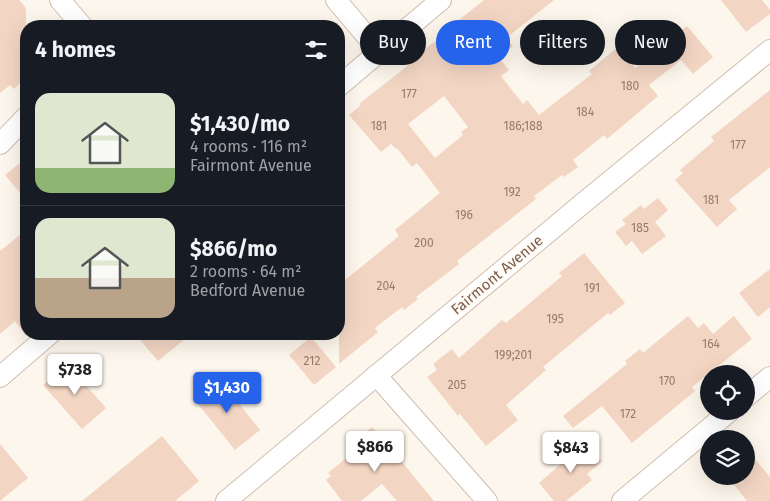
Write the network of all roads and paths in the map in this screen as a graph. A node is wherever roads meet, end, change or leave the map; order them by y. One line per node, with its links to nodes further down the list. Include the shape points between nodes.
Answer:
1 (60, 0): 4 (street)
2 (336, 0): 6 (street)
3 (441, 0): 5 (street)
4 (77, 20)
5 (418, 20)
6 (360, 28)
7 (770, 50): 13 (street, Fairmont Avenue)
8 (364, 65): 9 (street)
9 (345, 81)
10 (20, 123): 11 (street)
11 (0, 144)
12 (43, 340): 14 (street)
13 (376, 375): 18 (street, Fairmont Avenue); 19 (street)
14 (0, 377)
15 (770, 377): 16 (street)
16 (755, 390)
17 (719, 420): 20 (street)
18 (226, 501)
19 (487, 501)
20 (622, 501)

